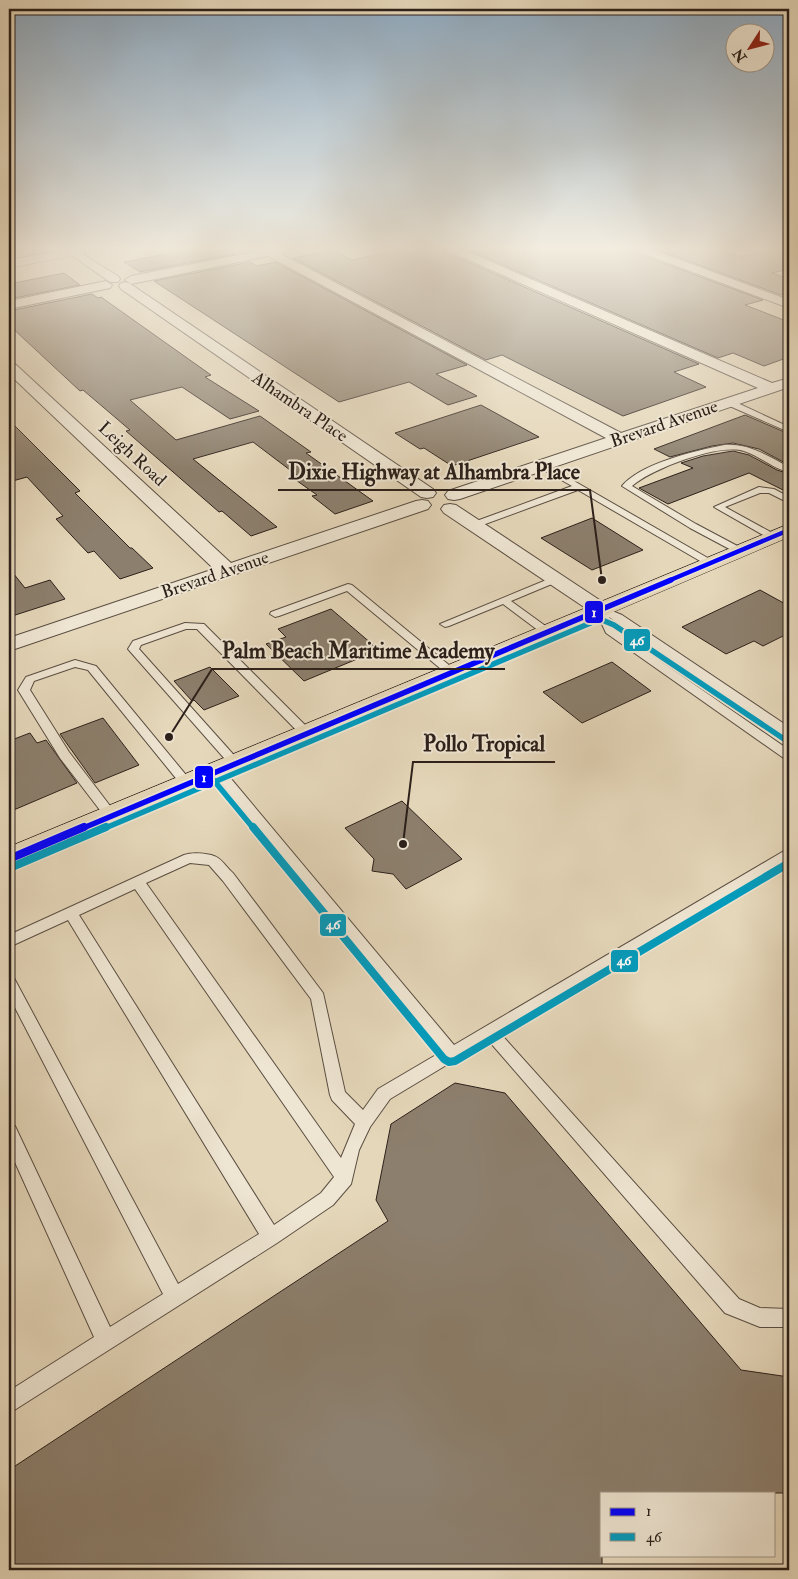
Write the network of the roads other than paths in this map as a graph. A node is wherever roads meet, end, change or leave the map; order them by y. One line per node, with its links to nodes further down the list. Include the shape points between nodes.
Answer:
1 (174, 322): 13 (street, Alhambra Place)
2 (399, 322): 9 (street)
3 (619, 322): 6 (street)
4 (9, 366): 20 (street, Leigh Road)
5 (789, 382): 6 (street, Brevard Avenue)
6 (771, 388): 7 (street, Brevard Avenue)
7 (728, 402): 8 (lane); 9 (street, Brevard Avenue)
8 (789, 430)
9 (619, 439): 10 (street, Brevard Avenue)
10 (541, 466): 12 (lane); 15 (street, Brevard Avenue)
11 (789, 470): 18 (lane, via 745,449 716,448 652,470 626,486)
12 (578, 487): 16 (lane); 19 (lane)
13 (424, 499): 15 (street, via 432,509); 20 (street, Brevard Avenue)
14 (789, 500): 17 (lane, via 771,491 759,490 718,507)
15 (452, 502): 16 (street)
16 (474, 525): 21 (street)
17 (781, 534): 18 (main road)
18 (740, 550): 19 (main road)
19 (710, 563): 23 (main road)
20 (228, 571): 27 (street, Brevard Avenue)
21 (556, 579): 22 (lane); 23 (street)
22 (504, 600): 25 (lane); 26 (lane)
23 (600, 609): 26 (main road); 30 (lane, via 618,617); 31 (lane, via 610,631)
24 (275, 614): 28 (lane, via 348,587)
25 (445, 624)
26 (547, 632): 28 (main road)
27 (9, 646)
28 (451, 672): 29 (main road)
29 (306, 732): 32 (main road); 32 (lane, via 200,626 185,626 137,643 133,649)
30 (789, 732)
31 (789, 756)
32 (226, 767): 33 (main road); 42 (lane)
33 (187, 784): 34 (main road); 34 (lane, via 92,668 75,663 30,679 24,690 43,725)
34 (111, 815): 36 (main road)
35 (789, 853): 41 (lane)
36 (9, 858)
37 (138, 882): 38 (lane); 43 (lane, via 189,858 213,860 318,997 338,1095); 45 (lane)
38 (71, 913): 39 (lane); 46 (lane)
39 (9, 940)
40 (9, 982): 47 (lane)
41 (489, 1031): 42 (lane); 48 (lane, via 732,1306 751,1316 774,1320)
42 (451, 1053): 43 (lane, via 384,1094)
43 (364, 1122): 45 (lane, via 351,1150)
44 (9, 1131): 49 (lane)
45 (345, 1178): 46 (lane, via 327,1199)
46 (271, 1237): 47 (lane)
47 (175, 1298): 49 (lane)
48 (789, 1318)
49 (106, 1341): 50 (lane)
50 (9, 1402)

